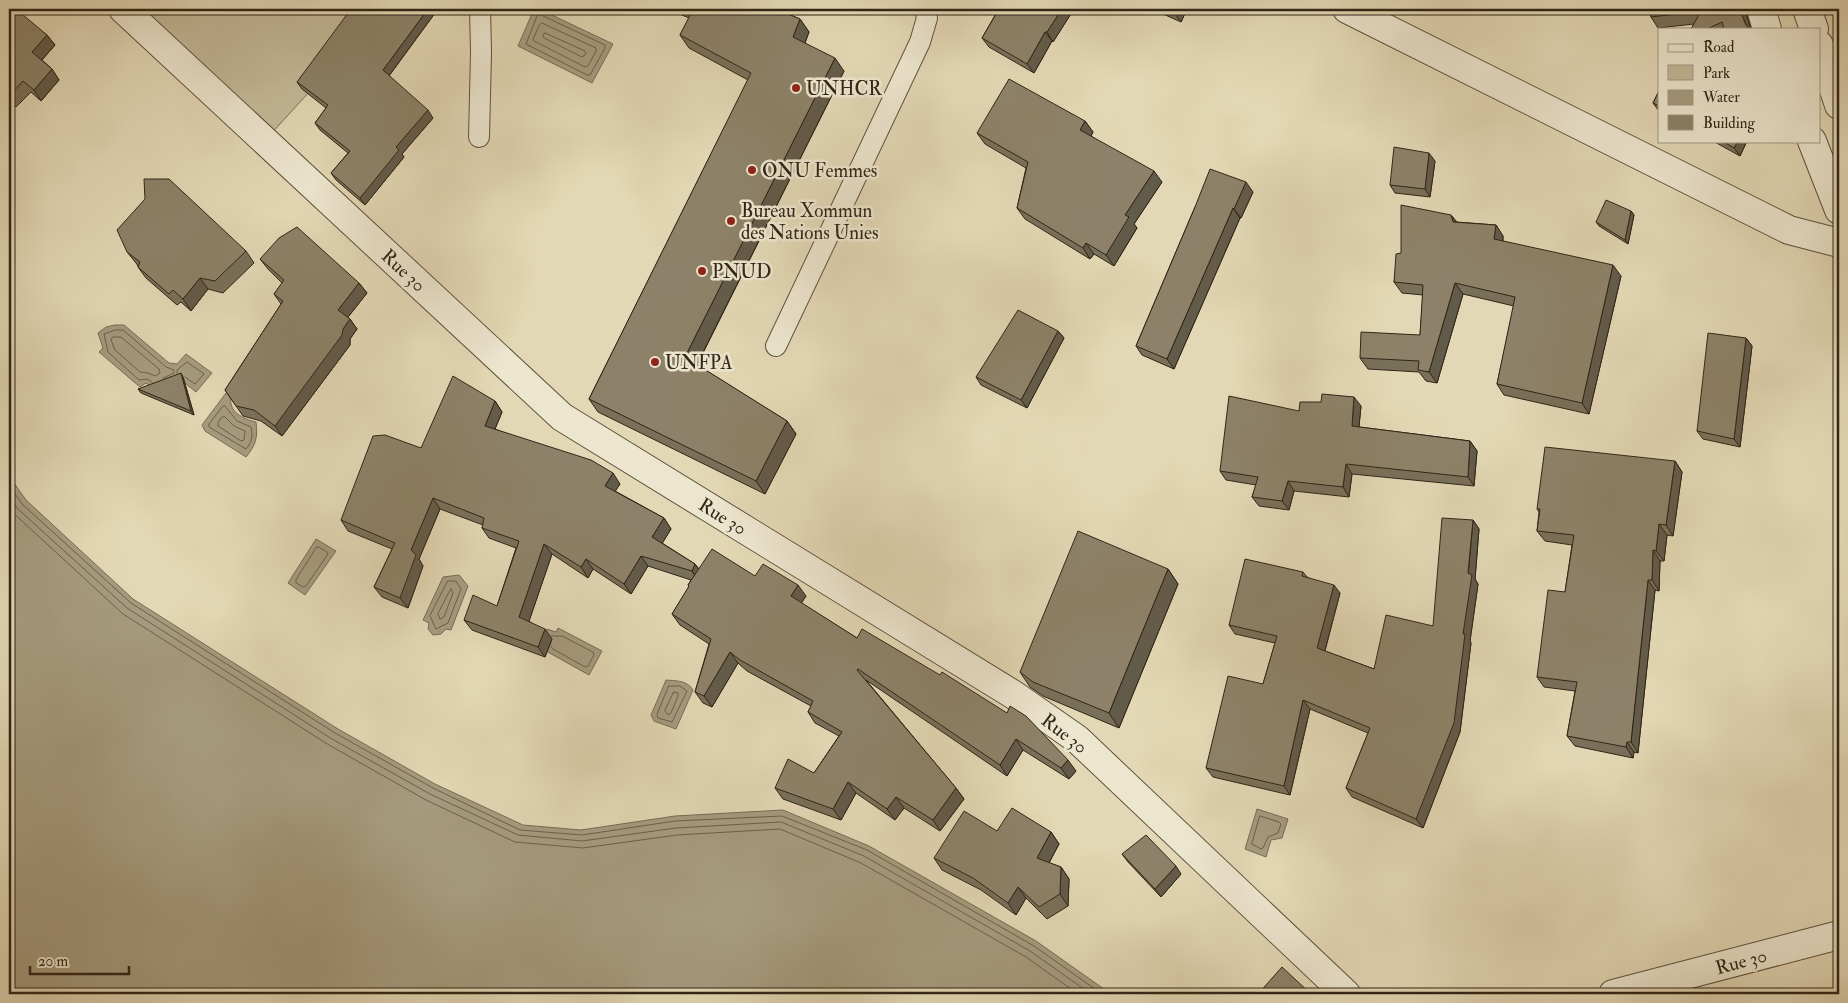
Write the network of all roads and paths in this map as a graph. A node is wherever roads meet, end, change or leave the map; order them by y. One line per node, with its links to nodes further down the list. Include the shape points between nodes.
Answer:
1 (123, 9): 17 (street, Rue 30, via 562,417 1005,689 1077,739)
2 (480, 9): 11 (lane)
3 (925, 9): 15 (lane, via 927,18 920,42)
4 (1347, 9): 14 (street, via 1789,230)
5 (1761, 9): 7 (street)
6 (1807, 9): 8 (street)
7 (1767, 28)
8 (1814, 28)
9 (1820, 48): 10 (street)
10 (1839, 106)
11 (478, 137)
12 (1812, 142): 13 (street)
13 (1839, 210)
14 (1839, 243)
15 (776, 346)
16 (1839, 935): 18 (street, Rue 30)
17 (1346, 994)
18 (1613, 994)

